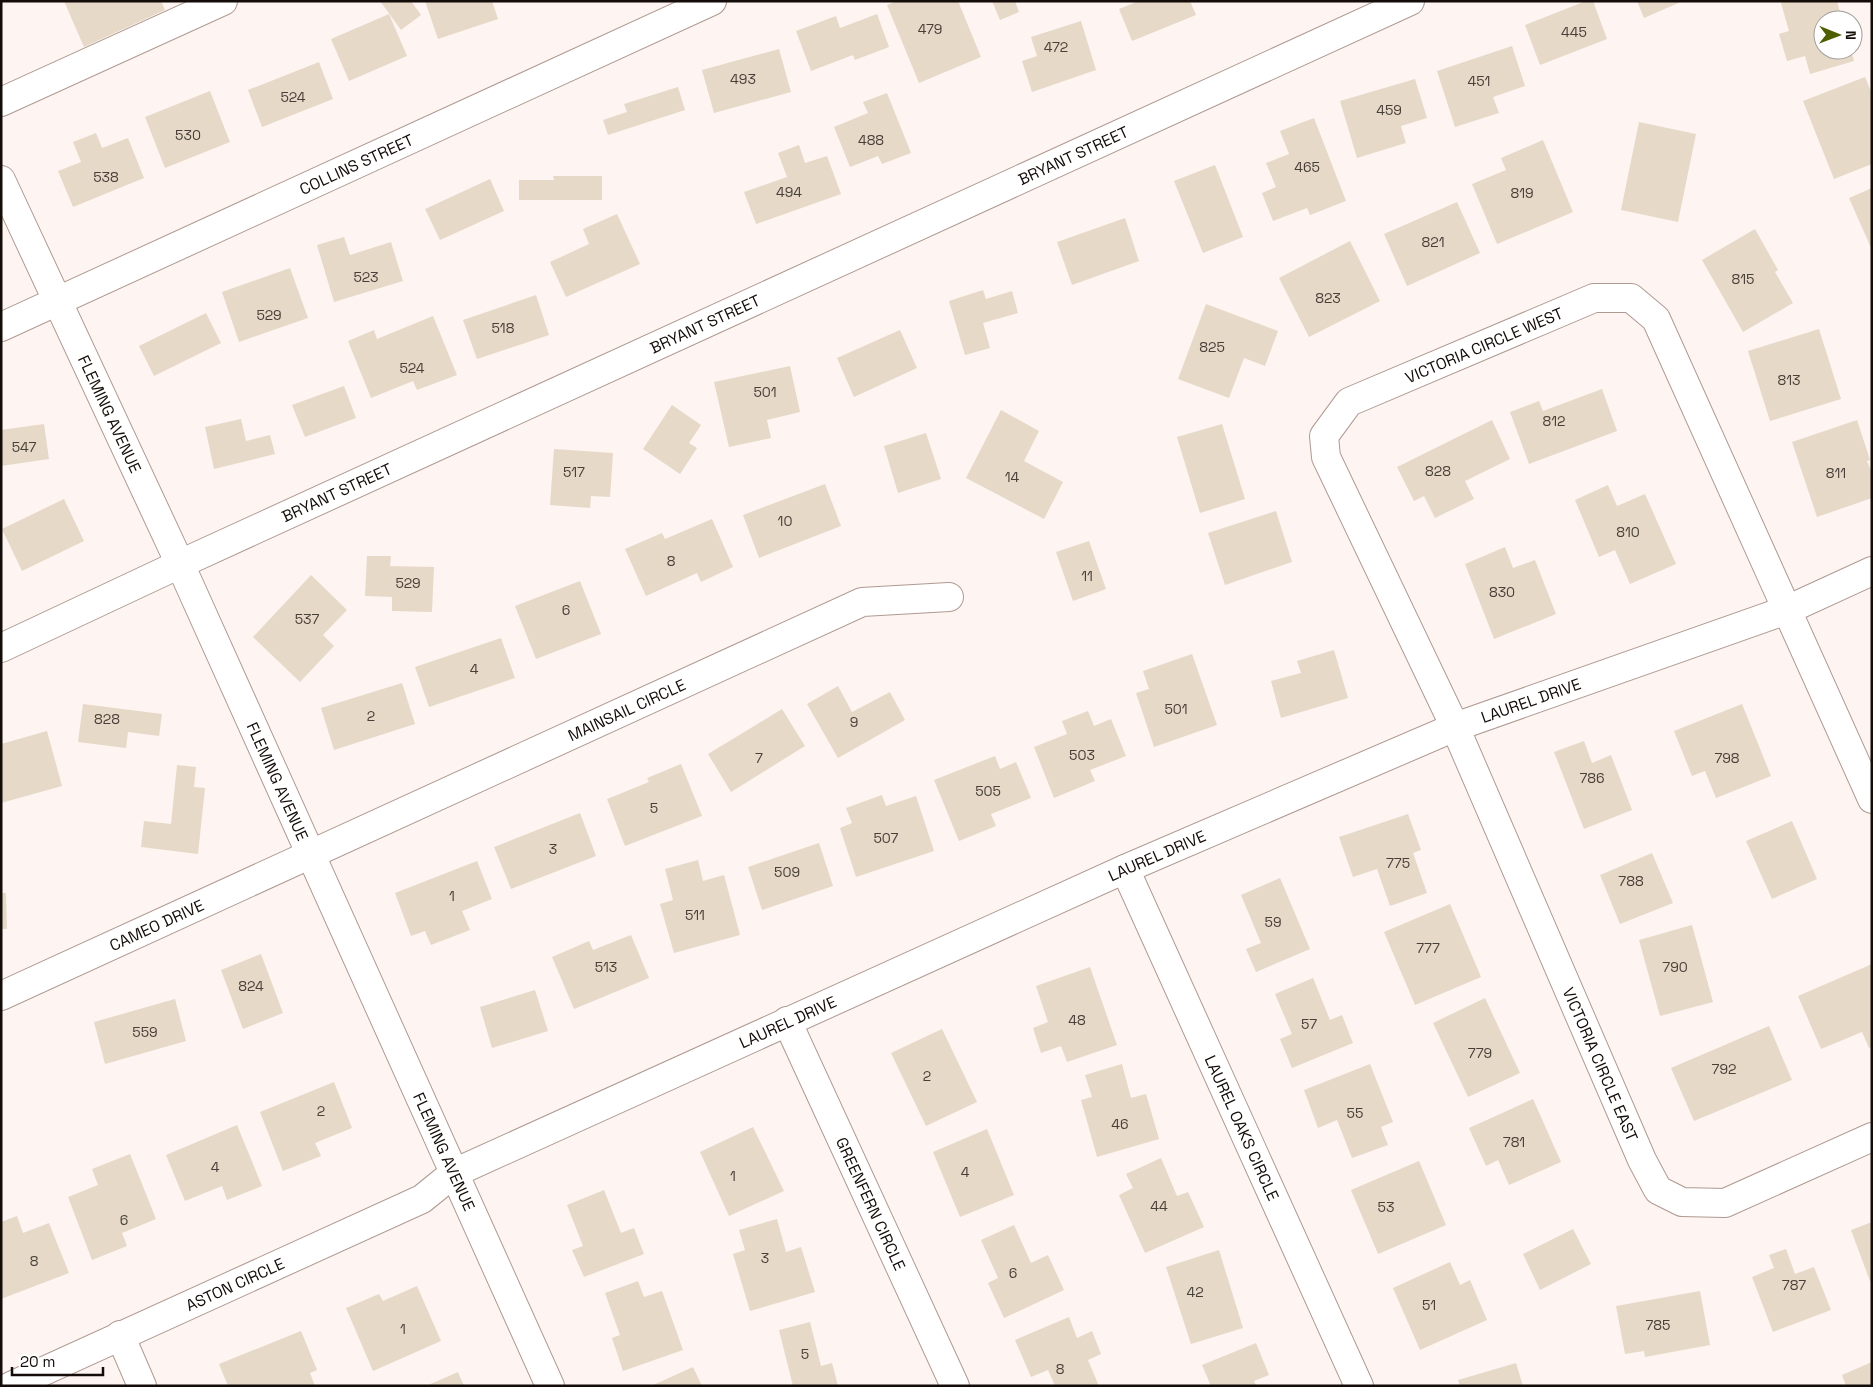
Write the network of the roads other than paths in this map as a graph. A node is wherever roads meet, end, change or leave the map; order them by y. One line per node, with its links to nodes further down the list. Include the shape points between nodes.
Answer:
1 (223, 1): 4 (street)
2 (712, 1): 6 (street, COLLINS STREET)
3 (1410, 1): 8 (street, BRYANT STREET)
4 (1, 102)
5 (1, 180): 6 (street, FLEMING AVENUE)
6 (57, 302): 7 (street, COLLINS STREET); 8 (street, FLEMING AVENUE)
7 (1, 327)
8 (180, 564): 12 (street, BRYANT STREET); 15 (street, FLEMING AVENUE)
9 (1872, 571): 11 (street, LAUREL DRIVE)
10 (949, 597): 15 (street, MAINSAIL CIRCLE, via 862,602)
11 (1787, 610): 13 (street, LAUREL DRIVE); 13 (street, VICTORIA CIRCLE WEST, via 1656,319 1631,298 1594,298 1349,402 1324,436 1326,457); 14 (street)
12 (1, 648)
13 (1455, 727): 16 (street, LAUREL DRIVE); 19 (street, VICTORIA CIRCLE EAST, via 1642,1160 1658,1190 1682,1202 1725,1203)
14 (1872, 799)
15 (310, 852): 17 (street, CAMEO DRIVE); 20 (street, FLEMING AVENUE)
16 (1126, 869): 18 (street, LAUREL DRIVE); 26 (street, LAUREL OAKS CIRCLE)
17 (1, 996)
18 (787, 1021): 20 (street, LAUREL DRIVE); 25 (street, GREENFERN CIRCLE)
19 (1872, 1137)
20 (454, 1173): 21 (street, ASTON CIRCLE, via 422,1199); 24 (street, FLEMING AVENUE)
21 (120, 1335): 22 (street, ASTON CIRCLE); 23 (street)
22 (11, 1386)
23 (142, 1386)
24 (550, 1386)
25 (955, 1386)
26 (1359, 1386)

